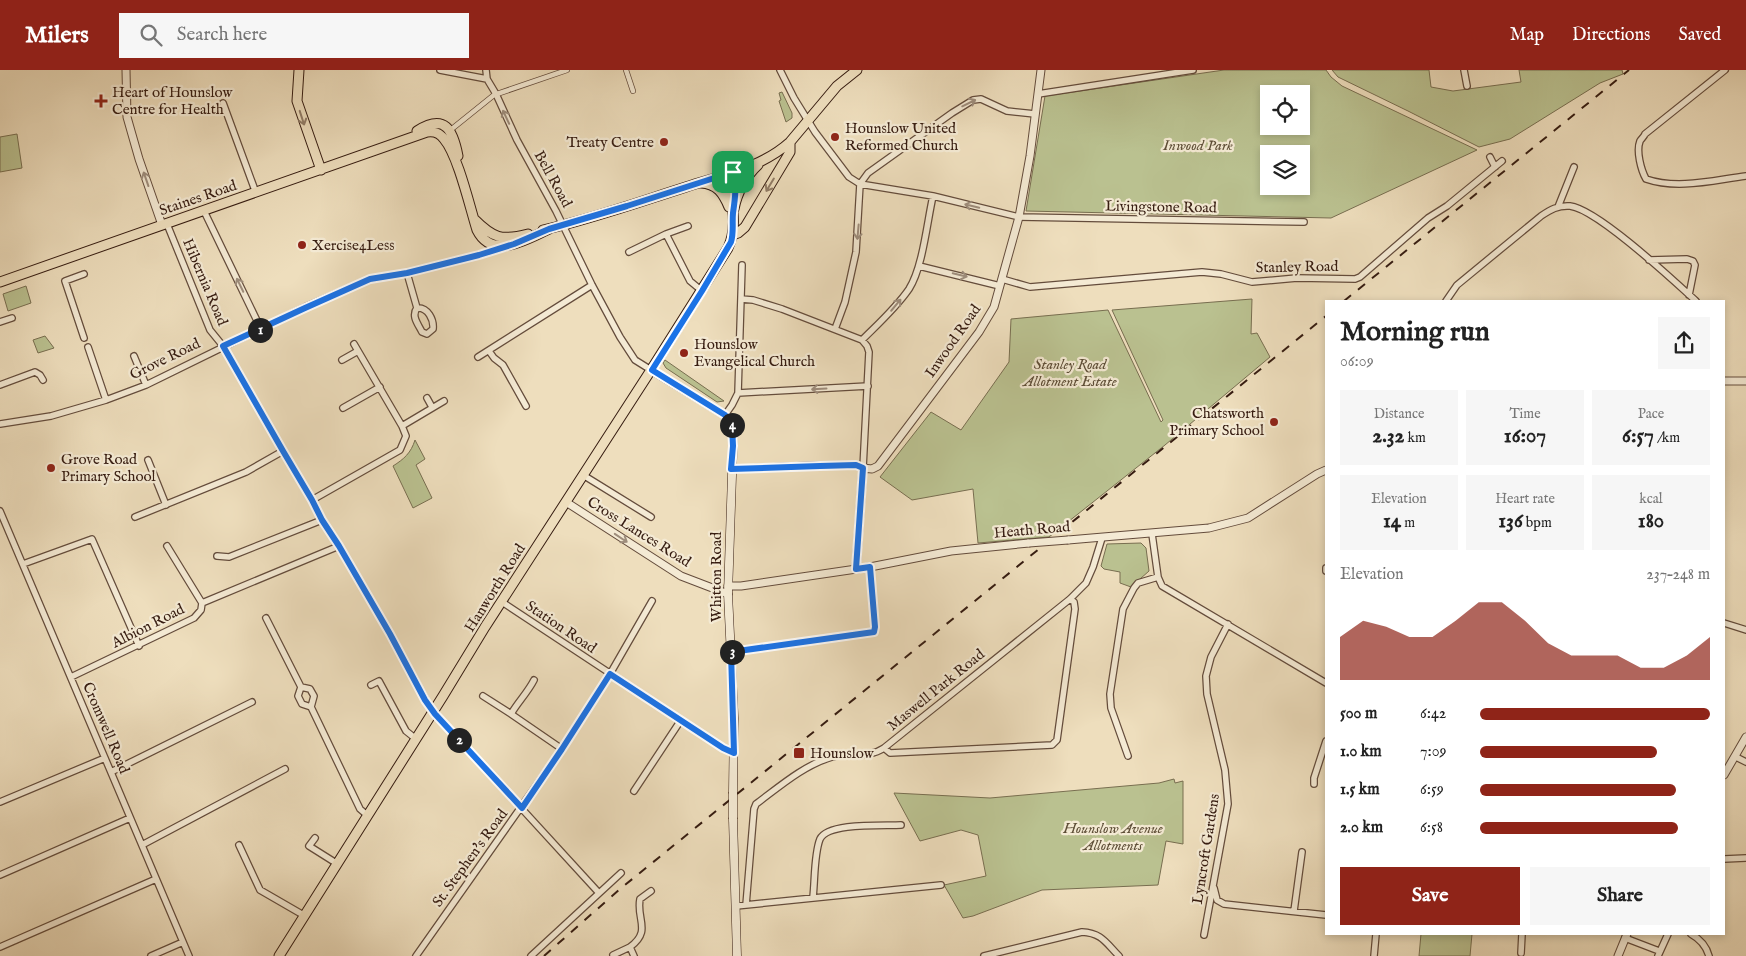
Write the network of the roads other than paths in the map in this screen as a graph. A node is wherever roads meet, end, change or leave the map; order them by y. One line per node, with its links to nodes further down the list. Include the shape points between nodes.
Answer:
1 (126, 70): 42 (street, one-way to 1, via 139,159 127,117)
2 (299, 70): 28 (main road, one-way to 28, via 297,101)
3 (440, 70): 13 (street)
4 (486, 70): 13 (street, Bell Road)
5 (567, 70): 16 (street)
6 (626, 70): 15 (street)
7 (780, 70): 20 (street)
8 (857, 70): 20 (main road, Hanworth Road, via 837,86)
9 (1040, 70): 17 (street, Inwood Road)
10 (1193, 70): 17 (street)
11 (1464, 70): 14 (street)
12 (1725, 70): 30 (street, via 1645,134 1639,148 1643,172 1646,178 1658,182 1681,184)
13 (487, 79): 16 (street, Bell Road)
14 (1467, 86)
15 (633, 91)
16 (496, 94): 21 (street); 43 (street, Bell Road, one-way to 16)
17 (1038, 94): 19 (street, Inwood Road)
18 (223, 103): 33 (street)
19 (1035, 114): 32 (street, one-way to 19, via 868,173 973,100 981,99 1007,110); 39 (street, Inwood Road)
20 (807, 121): 22 (main road, Hanworth Road); 32 (street, via 849,178)
21 (453, 128)
22 (790, 142): 25 (main road); 47 (main road, Hanworth Road, one-way to 47, via 790,152 745,227)
23 (1490, 157): 26 (street)
24 (1502, 161): 26 (street, Stanley Road)
25 (760, 163): 29 (main road); 35 (main road, Hanworth Road, via 752,170)
26 (1495, 166): 58 (street, Stanley Road, via 1355,279 1297,278 1252,282 1202,272 1030,287)
27 (1574, 167): 36 (street)
28 (321, 170): 33 (main road, Staines Road); 40 (main road, Staines Road, via 404,139 421,128 439,124 447,127 454,139)
29 (731, 173): 31 (main road); 35 (main road); 38 (main road, Hanworth Road)
30 (1746, 176)
31 (698, 183): 38 (main road, via 718,188); 43 (main road)
32 (860, 184): 34 (street, Livingstone Road); 68 (street, one-way to 68, via 856,252 845,302)
33 (256, 193): 37 (main road, Staines Road)
34 (933, 196): 39 (street, Livingstone Road, one-way to 34); 54 (street)
35 (735, 203): 38 (main road, Hanworth Road)
36 (1558, 207): 52 (street, via 1571,206 1603,222); 63 (street, via 1491,256 1457,285)
37 (204, 211): 42 (main road, Staines Road); 69 (street, one-way to 37)
38 (733, 215): 47 (main road, Hanworth Road)
39 (1019, 217): 41 (street, Livingstone Road); 58 (street, Inwood Road)
40 (473, 218): 45 (main road, via 487,232 507,238); 48 (main road, Staines Road, via 480,237)
41 (1304, 222)
42 (165, 225): 57 (main road, Staines Road); 73 (street, Hibernia Road, via 210,330)
43 (563, 225): 45 (main road); 59 (street, Bell Road)
44 (688, 226): 46 (street)
45 (549, 229): 49 (main road)
46 (666, 234): 50 (street); 60 (street, via 690,282)
47 (733, 235): 60 (main road, Hanworth Road)
48 (488, 244): 49 (main road, via 499,247); 51 (street)
49 (514, 244): 51 (street, Grove Road)
50 (629, 252)
51 (479, 255): 55 (street, Grove Road)
52 (1648, 260): 61 (street); 61 (street, via 1693,260 1695,265)
53 (742, 265): 62 (street)
54 (918, 266): 58 (street, Stanley Road, one-way to 58); 71 (street, one-way to 54, via 896,306 910,287)
55 (407, 273): 65 (street); 69 (street, Grove Road, via 370,279)
56 (84, 274): 70 (street, via 65,281)
57 (0, 282)
58 (1001, 282): 102 (street, Inwood Road, via 990,316 899,440 878,466)
59 (592, 284): 75 (street); 80 (street, Bell Road, via 627,349 635,360)
60 (702, 291): 80 (main road, Hanworth Road)
61 (1689, 295): 64 (street)
62 (741, 299): 68 (street, via 761,302); 88 (street)
63 (1447, 300)
64 (1695, 300)
65 (417, 308): 65 (street, via 414,316 422,332 427,334 434,325 427,310)
66 (12, 318): 67 (street)
67 (0, 322)
68 (835, 328): 71 (street)
69 (261, 329): 73 (street, Grove Road)
70 (84, 338)
71 (862, 340): 86 (street, via 869,352)
72 (354, 344): 76 (street)
73 (223, 346): 85 (street, Grove Road); 100 (street, Hibernia Road)
74 (88, 347): 90 (street)
75 (489, 351): 78 (street); 93 (street, via 503,365)
76 (358, 352): 79 (street); 87 (street)
77 (134, 356): 85 (street)
78 (478, 357)
79 (342, 360)
80 (652, 370): 97 (main road); 105 (main road, Hanworth Road)
81 (43, 380): 84 (street, via 35,372)
82 (1725, 380): 83 (street)
83 (1746, 381)
84 (0, 385)
85 (146, 385): 90 (street, Grove Road)
86 (868, 386): 88 (street, one-way to 88); 102 (street)
87 (380, 387): 92 (street); 99 (street)
88 (738, 393): 97 (street)
89 (427, 398): 95 (street)
90 (106, 400): 98 (street, Grove Road, via 51,416)
91 (444, 401): 95 (street)
92 (353, 403): 94 (street); 96 (street)
93 (526, 406)
94 (344, 408)
95 (432, 408): 99 (street)
96 (357, 411)
97 (725, 415): 103 (main road, Whitton Road, via 732,425)
98 (0, 424)
99 (402, 426): 106 (street, via 406,436 400,450)
100 (283, 451): 106 (street, Hibernia Road); 108 (street, via 246,472)
101 (148, 460): 108 (street)
102 (863, 468): 103 (street, via 856,465); 120 (street)
103 (731, 469): 122 (main road, Whitton Road)
104 (1325, 470): 113 (street, Heath Road, via 1248,518 1209,528)
105 (583, 474): 107 (main road, Hanworth Road); 111 (street)
106 (312, 500): 112 (street, Hibernia Road)
107 (566, 502): 122 (street, Cross Lances Road, one-way to 122, via 681,576); 125 (main road, Hanworth Road)
108 (166, 505): 110 (street)
109 (0, 511): 118 (street, Cromwell Road)
110 (135, 517)
111 (651, 517)
112 (322, 520): 116 (street, Hibernia Road); 117 (street, via 229,557)
113 (1152, 534): 114 (street, Heath Road); 121 (street)
114 (1102, 538): 119 (street, Heath Road, bridge, via 951,552); 123 (street, Maswell Park Road, via 1086,583)
115 (167, 546): 126 (street)
116 (339, 546): 126 (street, Albion Road); 142 (street, Hibernia Road)
117 (217, 556)
118 (23, 564): 131 (street, via 92,538); 134 (street, Cromwell Road)
119 (870, 567): 120 (street, Heath Road); 132 (street, via 874,632)
120 (856, 569): 122 (street, Heath Road)
121 (1158, 577): 129 (street, via 1162,586); 151 (street, via 1138,583 1123,609 1110,694 1111,708)
122 (728, 590): 132 (main road, Whitton Road)
123 (1070, 598): 148 (street, Maswell Park Road); 148 (street, via 1075,609 1057,740 1052,745 890,753)
124 (652, 601): 133 (street, St. Stephen's Road)
125 (502, 602): 133 (street, Station Road); 142 (main road, Hanworth Road)
126 (202, 603): 131 (street, Albion Road, via 194,618)
127 (266, 618): 138 (street)
128 (1725, 623): 130 (street)
129 (1228, 624): 136 (street); 176 (street, Lyncroft Gardens, via 1211,657 1206,676 1207,694 1228,786 1228,804)
130 (1746, 630)
131 (139, 646): 134 (street, Albion Road)
132 (731, 652): 150 (main road, Whitton Road)
133 (610, 674): 144 (street, Station Road); 149 (street, St. Stephen's Road)
134 (71, 677): 153 (street, Cromwell Road)
135 (534, 680): 143 (street)
136 (1325, 682)
137 (371, 685): 146 (street, via 379,681 406,731)
138 (301, 687): 141 (street, via 298,696 302,704); 141 (street, via 310,689 314,696)
139 (484, 696): 143 (street)
140 (252, 702): 156 (street)
141 (311, 707): 162 (street, via 360,809)
142 (433, 711): 146 (main road, Hanworth Road); 161 (street, Hibernia Road)
143 (511, 714): 149 (street)
144 (681, 720): 150 (street, Station Road); 159 (street)
145 (1746, 737): 152 (street)
146 (416, 739): 162 (main road, Hanworth Road)
147 (1325, 744): 158 (street)
148 (884, 748): 180 (street, Maswell Park Road, via 872,754 834,756 819,761 756,804)
149 (562, 749): 161 (street, St. Stephen's Road)
150 (734, 753): 181 (main road, Whitton Road, bridge)
151 (1128, 756)
152 (1736, 756): 154 (street); 157 (street)
153 (105, 758): 156 (street, Cromwell Road); 160 (street)
154 (1746, 762)
155 (285, 769): 166 (street)
156 (111, 772): 163 (street, Cromwell Road)
157 (1725, 773)
158 (1314, 784)
159 (634, 791)
160 (0, 802)
161 (522, 808): 178 (street, Hibernia Road); 197 (street, St. Stephen's Road)
162 (367, 815): 171 (main road, Hanworth Road)
163 (130, 818): 166 (street, Cromwell Road); 173 (street)
164 (901, 825): 179 (street, via 844,827 824,834 817,852)
165 (315, 838): 171 (street, via 309,846)
166 (142, 845): 174 (street, Cromwell Road)
167 (238, 845): 184 (street, via 260,890)
168 (1302, 852): 182 (street)
169 (1746, 858): 170 (street)
170 (1725, 859)
171 (336, 863): 184 (main road, Hanworth Road)
172 (621, 873): 178 (street)
173 (0, 875)
174 (156, 879): 191 (street, Cromwell Road); 192 (street)
175 (941, 885): 179 (street)
176 (1214, 885): 182 (street, via 1217,900 1224,904); 185 (street, Lyncroft Gardens)
177 (651, 891): 193 (street, via 640,899 642,933)
178 (599, 893): 203 (street)
179 (813, 897): 180 (street)
180 (746, 905): 181 (street)
181 (736, 906): 205 (main road, Whitton Road)
182 (1294, 911): 183 (street)
183 (1325, 915)
184 (305, 916): 202 (main road, Hanworth Road)
185 (1204, 935)
186 (1376, 935): 208 (street)
187 (1522, 935): 195 (street)
188 (1667, 935): 196 (street)
189 (1693, 935): 210 (street, via 1706,946)
190 (1626, 936): 196 (street); 209 (street)
191 (183, 942): 200 (street); 201 (street, Cromwell Road)
192 (0, 947)
193 (630, 947): 198 (street); 204 (street)
194 (1113, 953): 199 (street, via 1101,937 1082,932); 207 (street)
195 (1520, 953)
196 (1658, 953)
197 (419, 955)
198 (613, 955)
199 (994, 955): 206 (street)
200 (151, 956)
201 (189, 956)
202 (279, 956)
203 (531, 956)
204 (634, 956)
205 (736, 956)
206 (984, 956)
207 (1119, 956)
208 (1374, 956)
209 (1618, 956)
210 (1709, 956)

